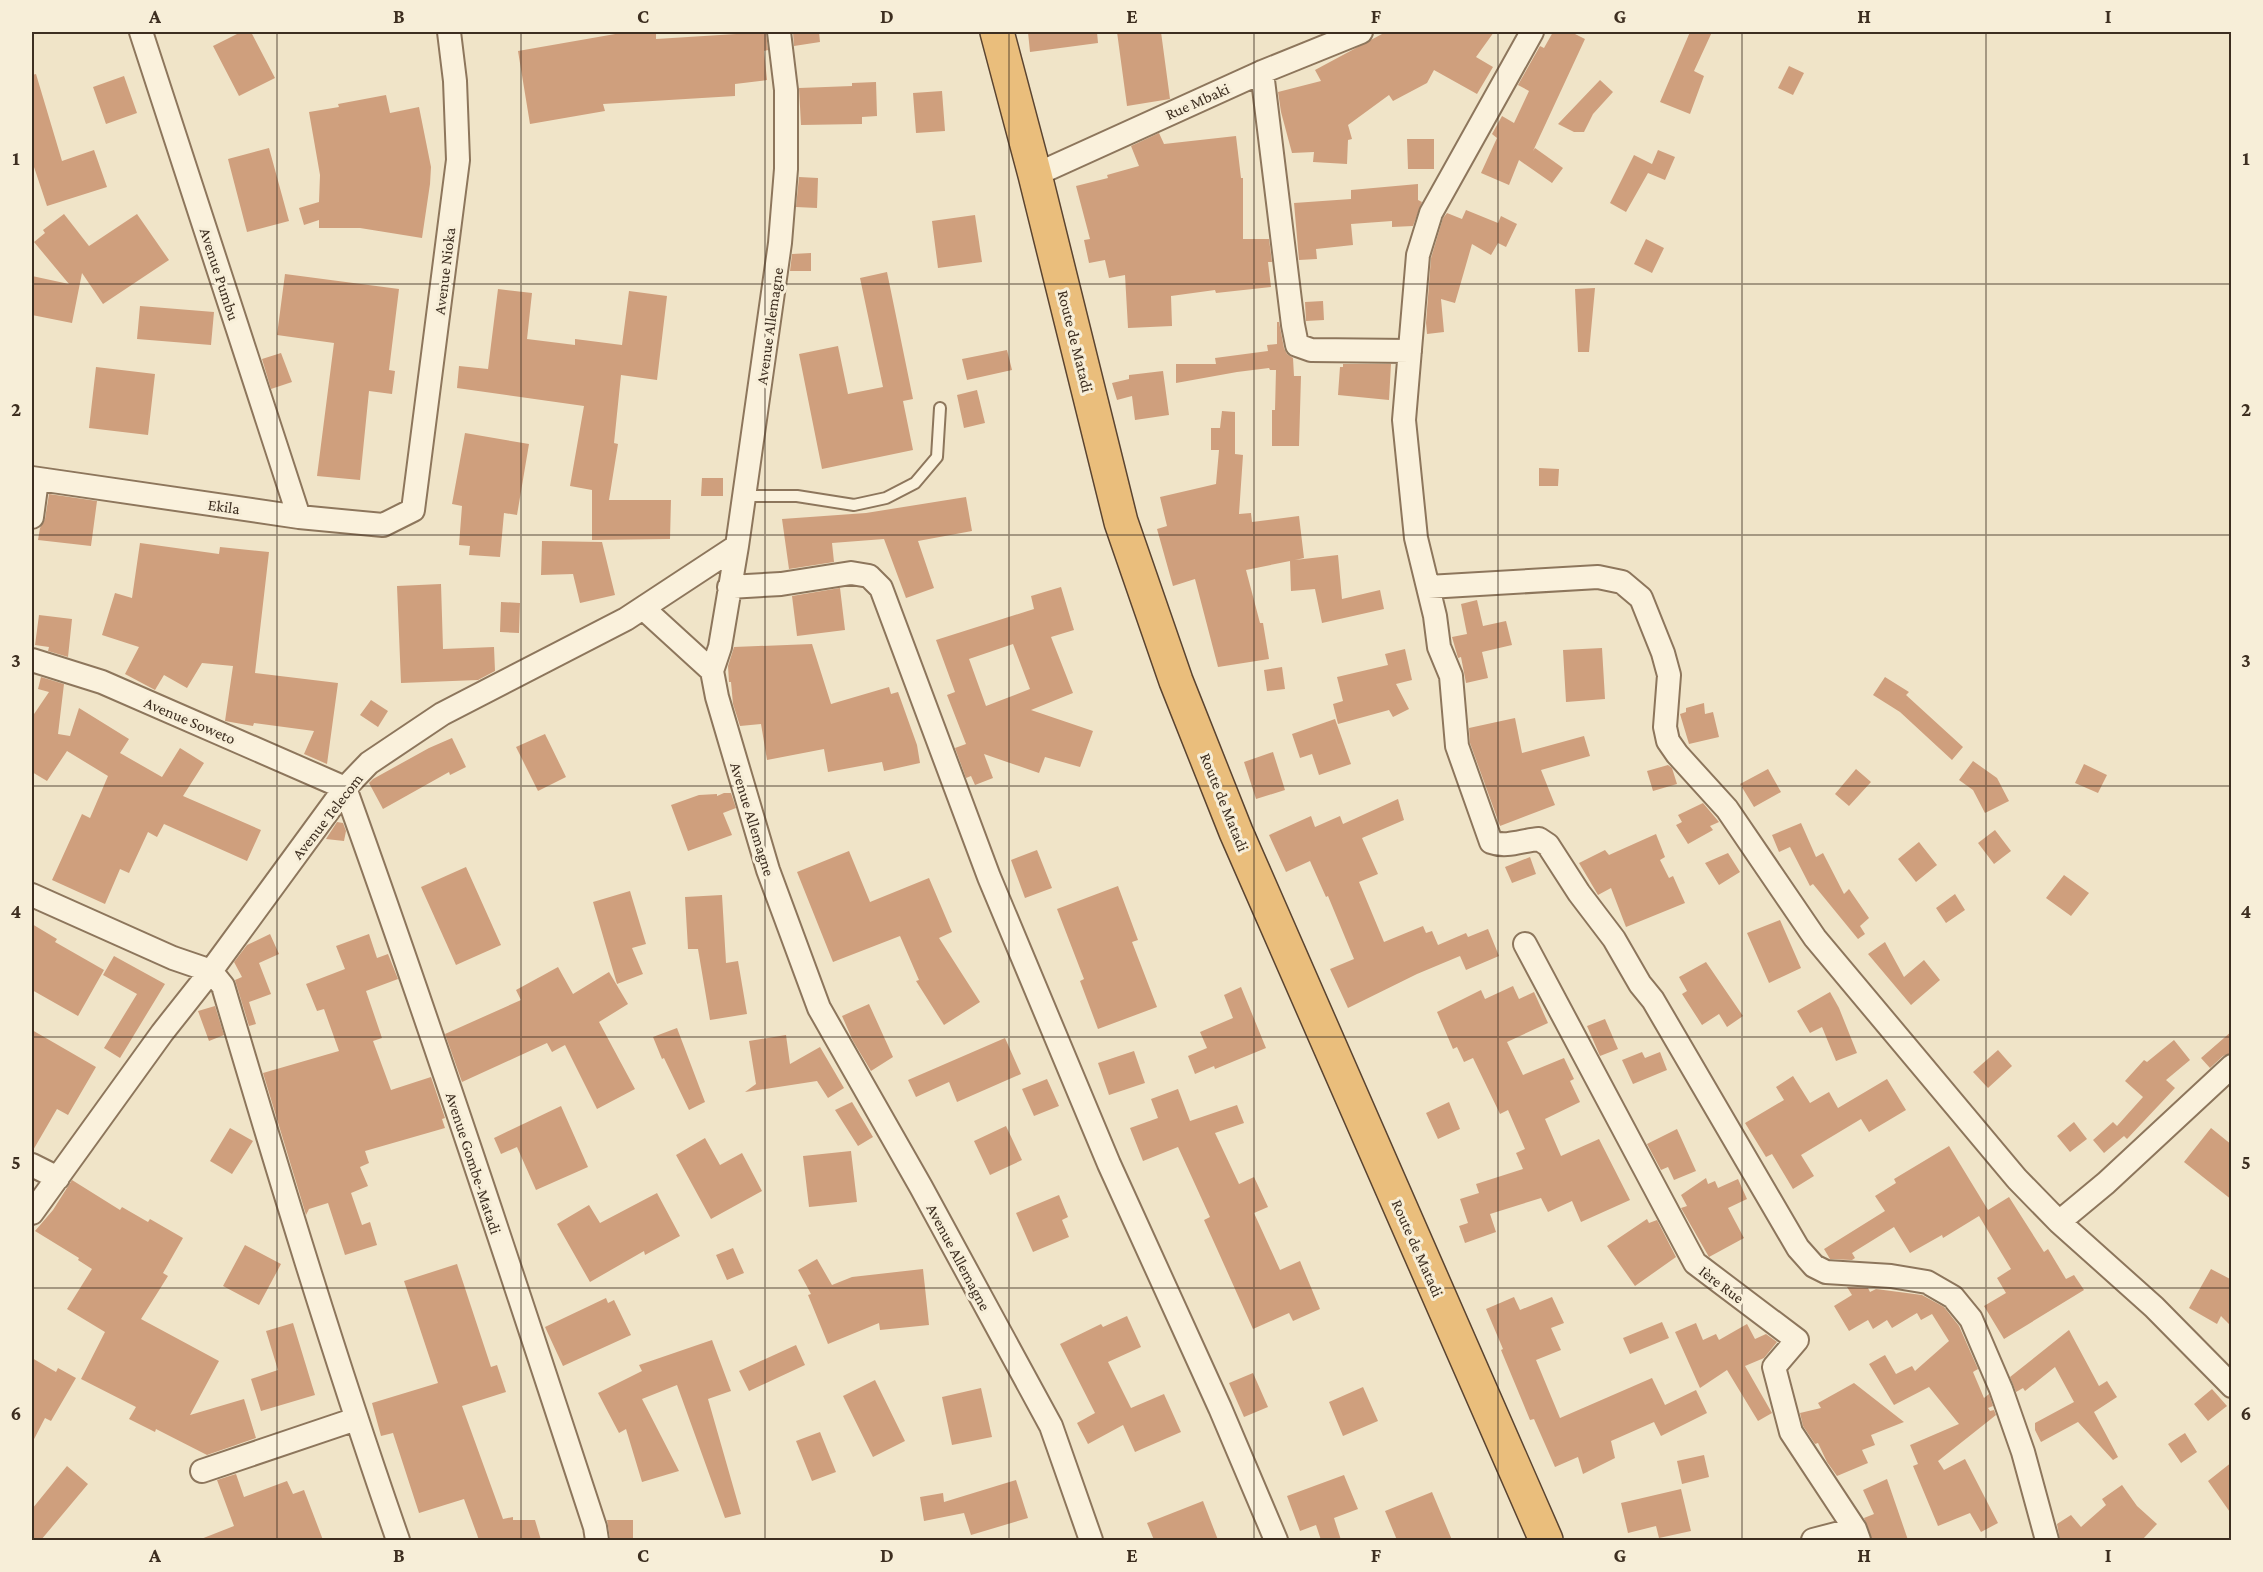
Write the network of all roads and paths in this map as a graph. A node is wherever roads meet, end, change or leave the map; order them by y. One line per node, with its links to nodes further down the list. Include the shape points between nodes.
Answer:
1 (141, 32): 15 (street, Avenue Pumbu)
2 (449, 32): 13 (street, Avenue Nioka, via 458,160)
3 (779, 32): 12 (street, Avenue Allemagne, via 786,90 786,169 779,254)
4 (997, 32): 8 (highway, Route de Matadi)
5 (1362, 32): 7 (street, Rue Mbaki)
6 (1532, 32): 9 (street, via 1431,213 1418,255)
7 (1262, 72): 8 (street, Rue Mbaki); 9 (street, via 1297,345 1311,350)
8 (1035, 175): 39 (highway, Route de Matadi, via 1121,522 1176,681 1236,832)
9 (1410, 351): 18 (street, via 1404,420 1416,538)
10 (940, 408): 12 (lane, via 937,457 915,483 885,498 854,506 797,496)
11 (34, 479): 14 (street); 15 (street, Ekila)
12 (744, 496): 16 (street, Avenue Allemagne)
13 (413, 510): 15 (street, Ekila, via 383,525)
14 (32, 517)
15 (299, 517)
16 (736, 546): 17 (street, Avenue Allemagne); 19 (street, Avenue Telecom)
17 (729, 587): 21 (street, Avenue Allemagne, via 720,647); 38 (street, via 851,573 869,576 881,588 989,876 1099,1142)
18 (1428, 587): 30 (street, via 1598,577 1622,582 1641,598 1669,675 1665,727 1668,741 1727,809 1815,938 2017,1179); 41 (street, via 1439,647 1450,676 1457,746 1491,842 1498,845 1539,839 1548,845 1653,1000 1798,1248 1814,1266 1839,1274 1927,1282 1953,1297 1971,1320 2001,1389)
19 (643, 608): 21 (street); 22 (street, Avenue Telecom, via 442,714 369,763)
20 (32, 660): 22 (street, Avenue Soweto, via 102,682)
21 (712, 671): 37 (street, Avenue Allemagne, via 768,870 819,1008 1051,1426)
22 (345, 788): 25 (street, Avenue Telecom); 36 (street, Avenue Gombe-Matadi, via 405,956)
23 (32, 896): 25 (street)
24 (1525, 944): 34 (street, Ière Rue, via 1695,1263 1797,1340 1774,1367 1791,1432)
25 (211, 971): 28 (street, Avenue Telecom); 32 (street, via 223,986)
26 (2232, 1066): 30 (street)
27 (32, 1165): 28 (street)
28 (58, 1178): 29 (street, Avenue Telecom)
29 (32, 1213)
30 (2059, 1222): 31 (street)
31 (2232, 1386)
32 (356, 1419): 33 (street); 35 (street)
33 (202, 1470)
34 (1857, 1535): 40 (street)
35 (398, 1540)
36 (597, 1540)
37 (1091, 1540)
38 (1276, 1540)
39 (1546, 1540)
40 (1813, 1540)
41 (2047, 1540)

